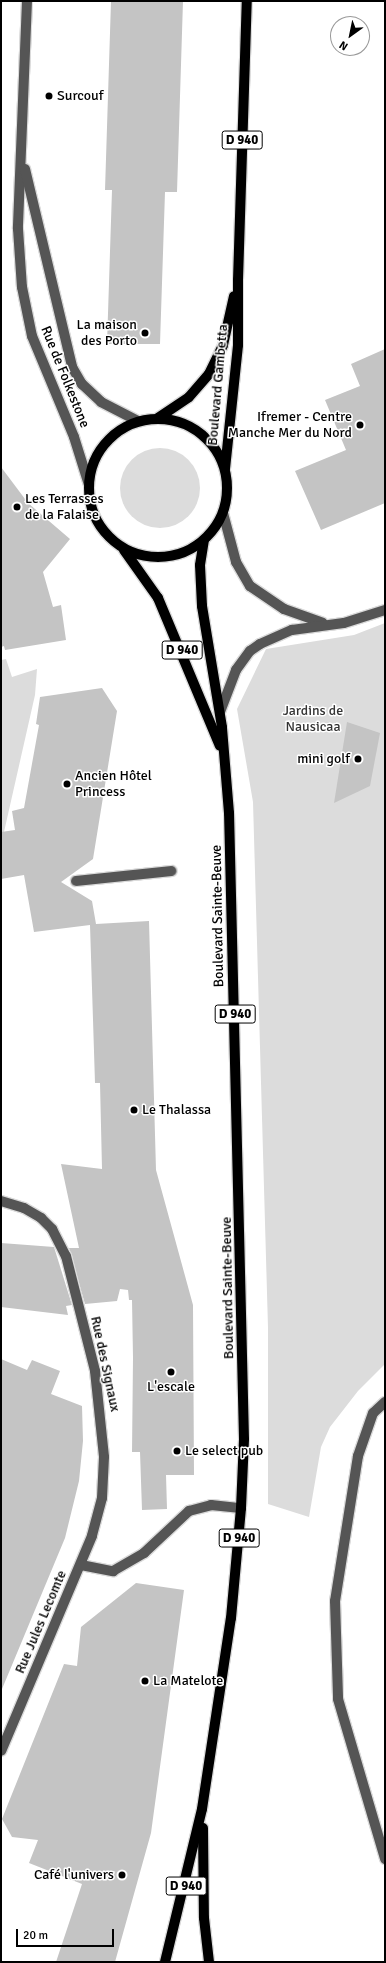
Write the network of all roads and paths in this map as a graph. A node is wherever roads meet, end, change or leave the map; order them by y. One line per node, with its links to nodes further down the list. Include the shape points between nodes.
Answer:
1 (27, 1): 3 (street, Rue de Folkestone)
2 (247, 1): 4 (main road, Boulevard Gambetta / D 940)
3 (22, 158): 6 (street, Rue de Folkestone, via 72,367 82,384 101,402); 8 (street, Rue de Folkestone, via 18,229 25,308 40,360 77,444)
4 (238, 280): 5 (main road, Boulevard Gambetta / D 940, via 223,345 214,366 189,397); 7 (main road, Boulevard Gambetta / D 940, via 238,352)
5 (158, 418): 6 (main road); 7 (main road, via 180,422 200,432 219,455)
6 (138, 421): 8 (main road, via 119,430 103,445 93,464)
7 (225, 469): 9 (main road, via 228,491)
8 (89, 485): 11 (main road, via 96,520 109,537)
9 (223, 513): 10 (main road); 13 (street, via 236,562 250,586 284,609)
10 (204, 540): 11 (main road, via 185,552 163,558 141,556); 14 (main road, Boulevard Sainte-Beuve / D 940, via 200,565 202,606)
11 (121, 546): 15 (main road, Boulevard Sainte-Beuve / D 940, via 158,598 202,697)
12 (385, 610): 13 (street)
13 (332, 625): 14 (street, via 292,630 274,636 250,651 231,680)
14 (220, 712): 15 (main road, Boulevard Sainte-Beuve / D 940)
15 (225, 764): 20 (main road, Boulevard Sainte-Beuve / D 940, via 230,834 244,1402)
16 (170, 871): 17 (street)
17 (76, 881)
18 (1, 1201): 21 (street, Rue des Signaux, via 24,1208 41,1218 59,1241 95,1371 102,1416 104,1478 98,1516)
19 (385, 1402): 24 (street, via 373,1413 358,1456 335,1601 338,1699)
20 (241, 1508): 21 (street, Rue Jules Lecomte, via 211,1505 189,1511 144,1553 112,1571); 23 (main road, Boulevard Sainte-Beuve / D 940, via 231,1618)
21 (81, 1565): 22 (street, Rue Jules Lecomte)
22 (1, 1751)
23 (202, 1809): 25 (main road, Boulevard Sainte-Beuve / D 940); 26 (main road, Boulevard Sainte-Beuve / D 940, via 204,1918)
24 (385, 1859)
25 (165, 1962)
26 (209, 1962)

